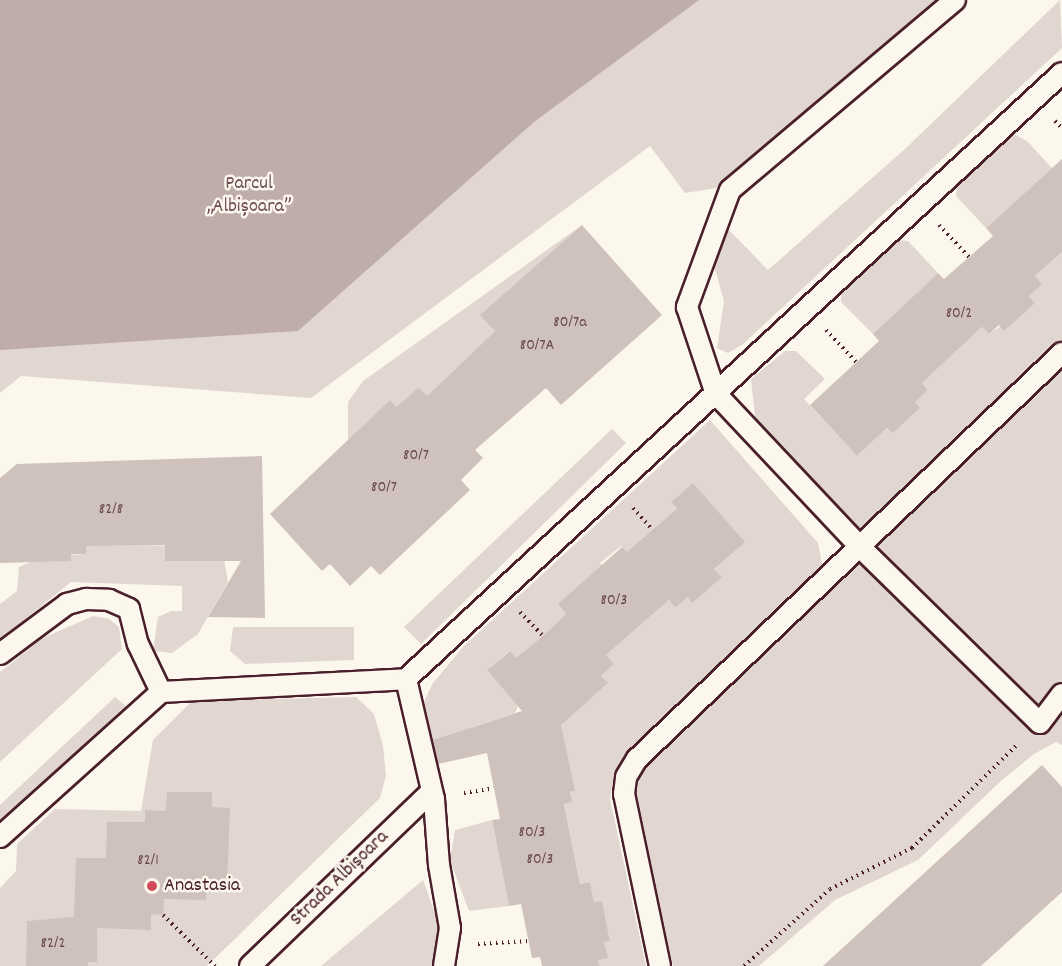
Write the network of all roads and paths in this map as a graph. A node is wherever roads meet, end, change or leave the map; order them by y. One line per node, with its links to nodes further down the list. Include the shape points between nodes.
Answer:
1 (955, 0): 8 (lane, via 730,190 687,307)
2 (1062, 73): 3 (lane)
3 (921, 204): 4 (path); 5 (lane)
4 (969, 257)
5 (807, 310): 7 (path); 8 (lane)
6 (1062, 354): 9 (lane)
7 (856, 363)
8 (716, 394): 9 (lane); 11 (lane)
9 (859, 546): 14 (lane); 22 (lane, via 637,759 626,777 624,794)
10 (0, 654): 12 (lane, via 67,604 86,599 109,600 129,609 138,644)
11 (406, 679): 12 (lane); 15 (lane)
12 (161, 692): 16 (lane)
13 (1062, 694): 14 (lane)
14 (1040, 723): 23 (path, via 912,848 830,890)
15 (431, 792): 19 (lane, via 450,928); 21 (lane, Strada Albișoara)
16 (0, 837)
17 (163, 915): 20 (path)
18 (528, 941): 19 (path)
19 (446, 956)
20 (215, 966)
21 (250, 966)
22 (660, 966)
23 (744, 966)

